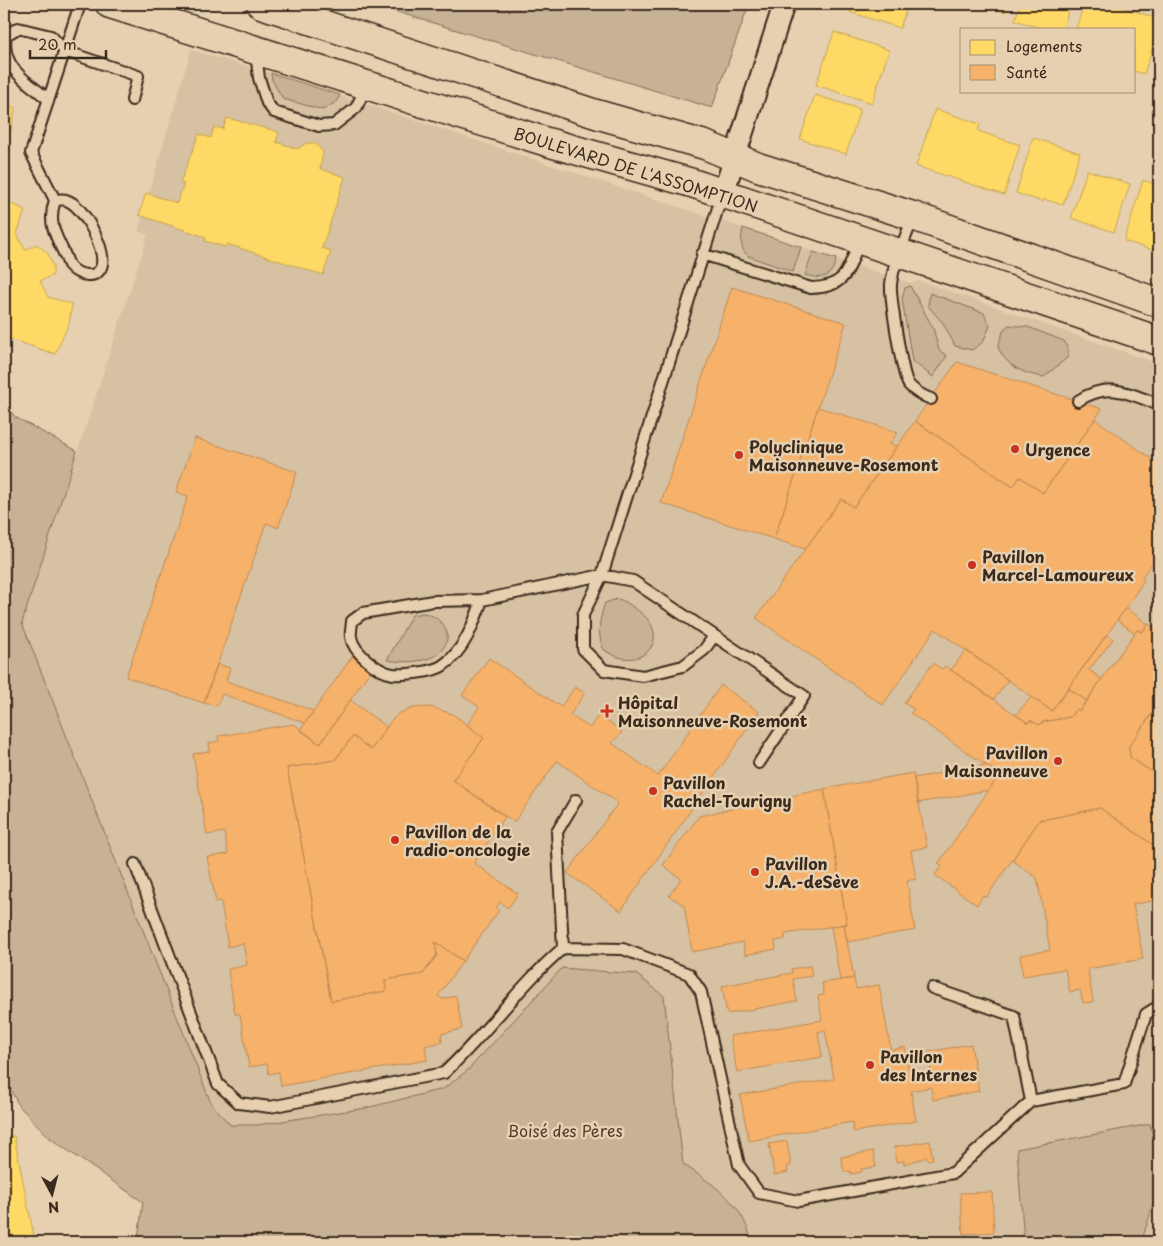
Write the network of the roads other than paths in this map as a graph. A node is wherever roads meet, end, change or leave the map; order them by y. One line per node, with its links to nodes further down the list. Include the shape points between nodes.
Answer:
1 (80, 4): 6 (lane)
2 (110, 4): 5 (street, BOULEVARD DE L'ASSOMPTION)
3 (261, 4): 10 (street)
4 (784, 4): 10 (street)
5 (255, 49): 7 (street, BOULEVARD DE L'ASSOMPTION); 7 (lane, via 264,94 274,112 320,126 334,125 356,108)
6 (65, 51): 8 (lane); 8 (lane, via 52,36 18,28 6,35 4,48 19,76); 9 (lane, via 138,76)
7 (368, 85): 11 (street, BOULEVARD DE L'ASSOMPTION)
8 (48, 99): 12 (lane, via 31,153)
9 (132, 100)
10 (735, 157): 11 (street); 13 (street)
11 (723, 194): 14 (street, BOULEVARD DE L'ASSOMPTION); 15 (lane)
12 (55, 200): 12 (lane, via 51,226 70,265 86,276 95,274 102,266 103,254 92,225 76,206 66,200)
13 (914, 216): 16 (lane); 17 (street)
14 (859, 240): 15 (lane, via 843,278 823,287 811,288); 16 (street, BOULEVARD DE L'ASSOMPTION)
15 (702, 254): 22 (lane)
16 (899, 254): 18 (street, BOULEVARD DE L'ASSOMPTION); 19 (lane, via 891,285 902,364 907,384)
17 (1159, 303)
18 (1159, 341)
19 (931, 399)
20 (1078, 401): 21 (lane, via 1091,392 1108,389)
21 (1159, 405)
22 (602, 575): 23 (lane); 24 (lane, via 633,581); 24 (lane, via 583,614 583,649 604,670 643,676 683,666 704,650)
23 (482, 600): 23 (lane, via 433,601 363,613 352,621 350,637 372,664 392,674 415,673 442,666 471,629)
24 (714, 636): 25 (lane, via 804,696)
25 (759, 763)
26 (576, 800): 28 (lane, via 556,832)
27 (135, 864): 28 (lane, via 218,1084 239,1103 270,1107 444,1073 464,1055 535,973)
28 (563, 948): 31 (lane, via 623,949 690,974 701,992 739,1165 759,1193 798,1201 953,1173)
29 (932, 988): 31 (lane, via 1014,1016)
30 (1159, 1006): 31 (lane, via 1146,1014 1124,1084)
31 (1032, 1101)

